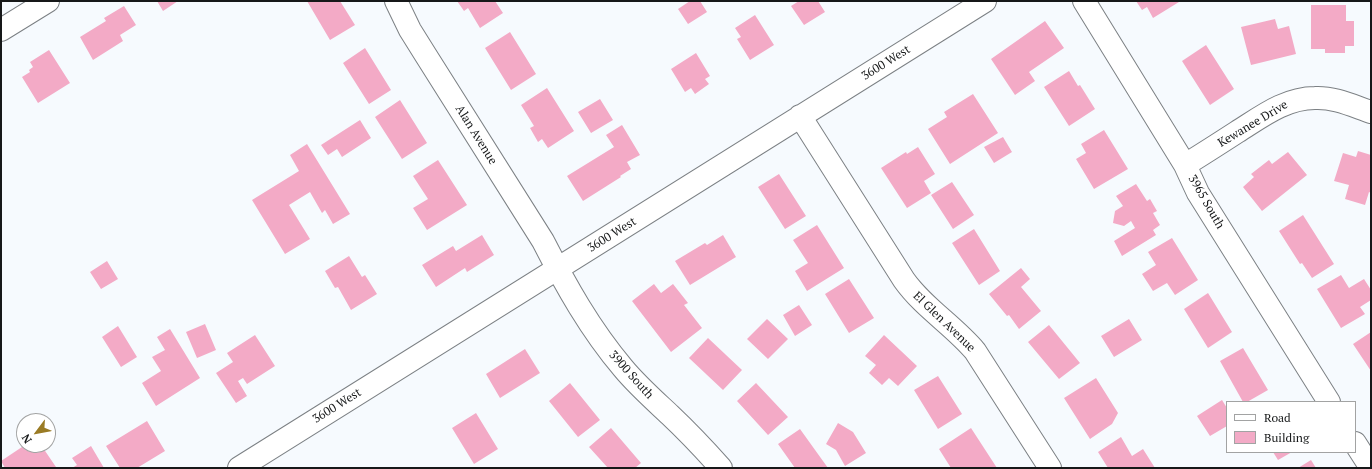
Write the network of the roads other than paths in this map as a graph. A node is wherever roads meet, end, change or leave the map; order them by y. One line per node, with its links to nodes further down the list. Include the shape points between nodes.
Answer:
1 (48, 1): 5 (street)
2 (396, 1): 9 (street, Alan Avenue, via 410,30 543,241)
3 (984, 1): 7 (street, 3600 West)
4 (1084, 1): 8 (street, 3965 South)
5 (1, 30)
6 (1371, 112): 8 (street, Kewanee Drive, via 1328,99 1303,98 1292,101 1265,114)
7 (800, 116): 9 (street, 3600 West); 14 (street, El Glen Avenue, via 901,276 918,298 975,351)
8 (1185, 165): 10 (street, 3965 South, via 1198,193)
9 (557, 269): 12 (street, 3600 West); 13 (street, 3900 South, via 586,318 624,369)
10 (1328, 401)
11 (1356, 445): 15 (street)
12 (239, 468)
13 (721, 468)
14 (1050, 468)
15 (1371, 468)

